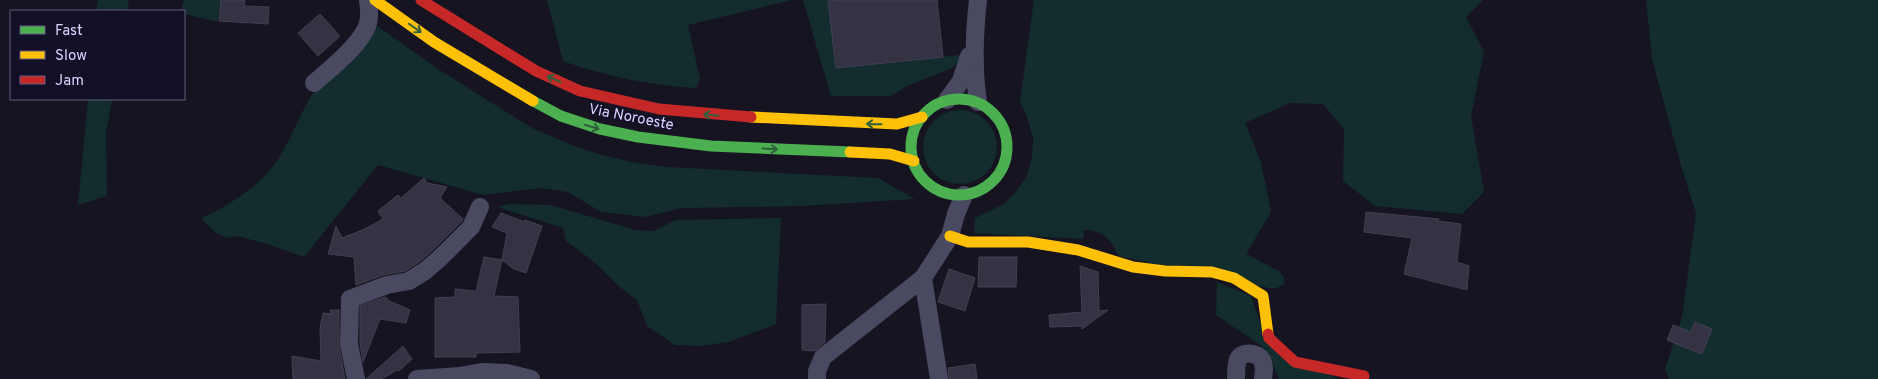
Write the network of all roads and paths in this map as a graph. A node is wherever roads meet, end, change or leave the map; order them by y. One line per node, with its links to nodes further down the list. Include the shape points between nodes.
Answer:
1 (368, 0): 6 (street, via 368,22 364,34)
2 (375, 0): 10 (main road, Via Noroeste, one-way to 10, via 500,83 561,116 600,129 711,146 890,154)
3 (421, 0): 9 (main road, Via Noroeste, one-way to 3, via 897,124 880,124 713,115 659,109 601,97 536,71)
4 (978, 0): 5 (street)
5 (974, 44): 7 (street, via 961,81); 8 (street)
6 (314, 83)
7 (947, 100): 8 (main road); 9 (main road, via 933,106)
8 (978, 102): 11 (main road, via 1001,122 1007,153 993,182 979,191)
9 (922, 117): 10 (main road, via 914,131 911,146)
10 (914, 161): 11 (main road, via 921,176 933,187)
11 (956, 194): 13 (street, via 956,214)
12 (480, 207): 16 (street, via 471,227 425,270 409,281 386,284 350,299 349,344)
13 (950, 236): 14 (street); 15 (main road, via 968,242 1028,242 1078,250 1133,267 1212,272 1234,278 1263,296 1269,338 1296,362)
14 (923, 278): 19 (street, via 823,357); 20 (street)
15 (1364, 376)
16 (356, 379)
17 (417, 379): 18 (street, via 484,372)
18 (531, 379)
19 (816, 379)
20 (939, 379)
21 (1236, 379): 22 (street, via 1237,361 1244,354 1256,354 1261,358)
22 (1263, 379)

